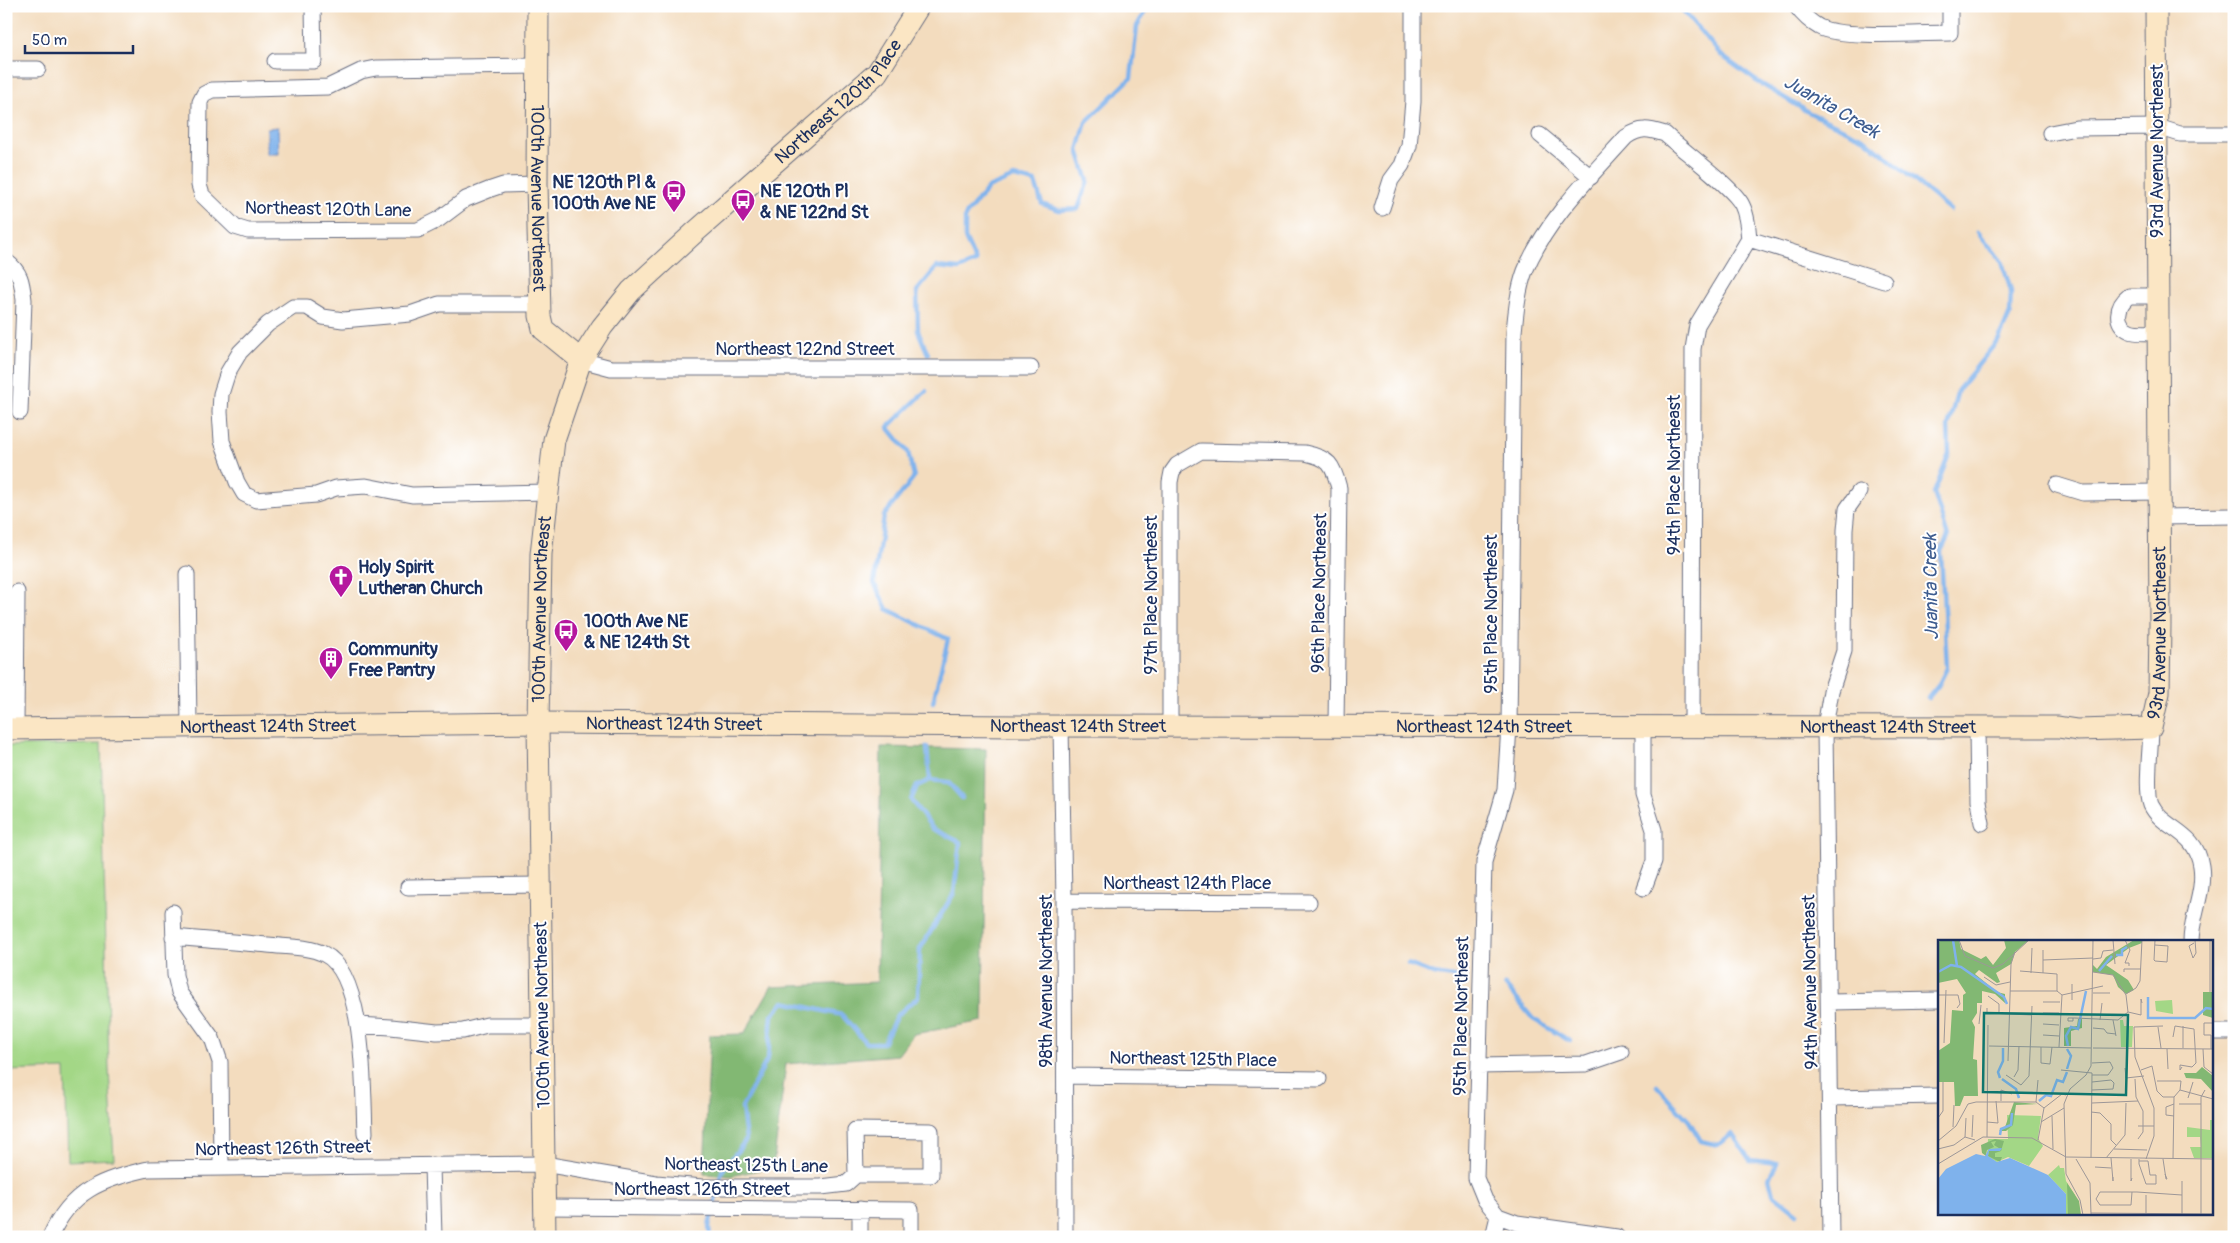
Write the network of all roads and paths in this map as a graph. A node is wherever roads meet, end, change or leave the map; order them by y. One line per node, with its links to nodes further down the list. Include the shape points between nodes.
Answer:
1 (313, 6): 8 (street, via 314,61)
2 (538, 6): 9 (street, 100th Avenue Northeast)
3 (919, 6): 25 (street, Northeast 120th Place, via 876,73 631,291)
4 (1412, 6): 18 (street, via 1413,101 1409,146 1402,165 1391,180)
5 (1796, 6): 6 (street, via 1820,27 1842,33 1950,33)
6 (1950, 6)
7 (2156, 6): 12 (street, 93rd Avenue Northeast)
8 (275, 61)
9 (538, 66): 17 (street, 100th Avenue Northeast); 17 (street, Northeast 120th Lane, via 376,68 361,71 328,87 212,90 204,94 200,102 198,185 202,195 235,227 266,231 418,230 466,199 491,189)
10 (6, 69): 11 (street)
11 (38, 69)
12 (2158, 128): 13 (street, via 2076,128); 14 (street, via 2180,134); 22 (street, 93rd Avenue Northeast)
13 (2050, 133)
14 (2234, 134)
15 (1540, 135): 16 (street)
16 (1591, 177): 19 (street, 95th Place Northeast, via 1626,136 1637,129 1665,134 1742,204); 42 (street, 95th Place Northeast, via 1540,242 1525,272 1518,296 1514,341)
17 (537, 184): 23 (street, 100th Avenue Northeast)
18 (1382, 208)
19 (1749, 239): 21 (street); 43 (street, 94th Place Northeast, via 1697,325 1693,349)
20 (12, 265): 27 (street, via 22,284 24,300)
21 (1884, 281)
22 (2157, 296): 24 (street, 93rd Avenue Northeast); 24 (street, via 2129,296 2121,304 2118,315 2127,330)
23 (540, 304): 25 (street, 100th Avenue Northeast, via 543,329); 30 (street, via 439,304 410,314 343,320 323,317 307,307 292,307 268,324 240,352 228,372 221,394 220,412 222,441 236,482 244,494 256,500 316,495 336,488 366,486 412,495)
24 (2157, 332): 32 (street, 93rd Avenue Northeast)
25 (581, 360): 26 (street, Northeast 122nd Street, via 611,368); 30 (street, 100th Avenue Northeast, via 554,440)
26 (1031, 368)
27 (20, 412)
28 (1177, 466): 40 (street, 97th Place Northeast, via 1170,482); 41 (street, 96th Place Northeast, via 1201,451 1305,453 1329,462 1339,488)
29 (2057, 485): 32 (street, via 2084,493)
30 (547, 492): 37 (street, 100th Avenue Northeast, via 541,559)
31 (1859, 492): 45 (street, 94th Avenue Northeast, via 1847,509 1844,652)
32 (2158, 492): 34 (street, 93rd Avenue Northeast)
33 (2234, 516): 34 (street)
34 (2159, 517): 48 (street, 93rd Avenue Northeast, via 2159,693)
35 (187, 574): 38 (street)
36 (17, 592): 46 (street)
37 (538, 723): 38 (street, Northeast 124th Street); 39 (street, Northeast 124th Street); 50 (street, 100th Avenue Northeast)
38 (189, 726): 46 (street, Northeast 124th Street)
39 (1060, 726): 40 (street, Northeast 124th Street); 53 (street, 98th Avenue Northeast)
40 (1170, 726): 41 (street, Northeast 124th Street)
41 (1336, 726): 42 (street, Northeast 124th Street)
42 (1509, 726): 44 (street, Northeast 124th Street); 65 (street, 95th Place Northeast, via 1505,790 1484,862)
43 (1692, 726): 44 (street, Northeast 124th Street); 45 (street, Northeast 124th Street)
44 (1643, 727): 52 (street, via 1643,795 1654,830 1654,861)
45 (1825, 727): 47 (street, Northeast 124th Street); 59 (street, 94th Avenue Northeast)
46 (11, 728)
47 (1977, 728): 48 (street, Northeast 124th Street); 49 (street, via 1978,801)
48 (2152, 728): 57 (street, 93rd Avenue Northeast, via 2151,804 2195,847 2201,866 2200,901)
49 (1982, 823)
50 (540, 885): 51 (street); 61 (street, 100th Avenue Northeast)
51 (408, 887)
52 (1644, 888)
53 (1064, 901): 54 (street, Northeast 124th Place); 66 (street, 98th Avenue Northeast)
54 (1309, 902)
55 (173, 912): 56 (street)
56 (173, 937): 60 (street, via 295,947 322,953 340,969); 73 (street, via 179,992 212,1038 220,1062)
57 (2191, 940)
58 (1938, 1000): 59 (street)
59 (1830, 1002): 69 (street, 94th Avenue Northeast)
60 (359, 1025): 61 (street, via 463,1032 487,1025); 70 (street)
61 (542, 1025): 71 (street, 100th Avenue Northeast)
62 (2212, 1032): 63 (street)
63 (2234, 1032)
64 (1622, 1052): 65 (street, via 1586,1064)
65 (1479, 1066): 77 (street, 95th Place Northeast, via 1476,1178 1485,1200)
66 (1066, 1076): 67 (street, Northeast 125th Place); 83 (street, 98th Avenue Northeast)
67 (1319, 1079)
68 (1938, 1096): 69 (street)
69 (1830, 1098): 86 (street, 94th Avenue Northeast)
70 (365, 1133)
71 (544, 1164): 72 (street, Northeast 126th Street); 74 (street, Northeast 125th Lane, via 656,1183 703,1186 821,1187 846,1184); 75 (street, 100th Avenue Northeast)
72 (432, 1165): 73 (street, Northeast 126th Street); 79 (street)
73 (221, 1167): 78 (street, Northeast 126th Street, via 148,1169 98,1184 72,1201)
74 (856, 1175): 74 (street, Northeast 125th Lane, via 855,1130 931,1131 932,1175)
75 (545, 1207): 76 (street, Northeast 126th Street); 80 (street, 100th Avenue Northeast)
76 (860, 1209): 81 (street); 82 (street, via 911,1210)
77 (1498, 1216): 84 (street); 85 (street, via 1517,1223)
78 (50, 1237)
79 (434, 1237)
80 (545, 1237)
81 (860, 1237)
82 (911, 1237)
83 (1065, 1237)
84 (1493, 1237)
85 (1617, 1237)
86 (1831, 1237)

